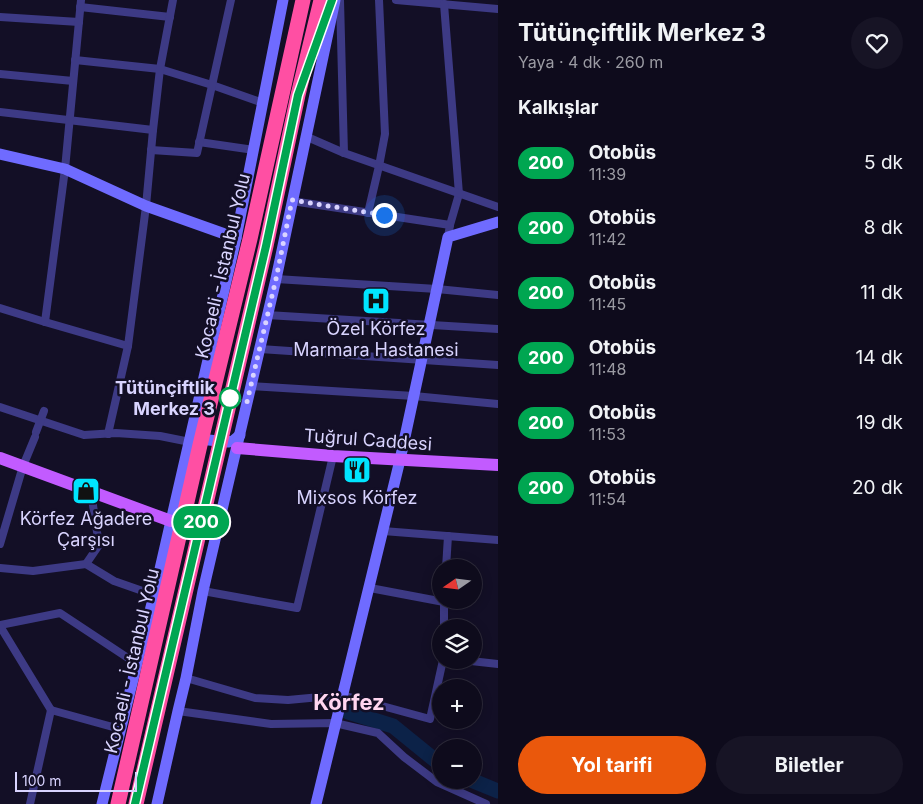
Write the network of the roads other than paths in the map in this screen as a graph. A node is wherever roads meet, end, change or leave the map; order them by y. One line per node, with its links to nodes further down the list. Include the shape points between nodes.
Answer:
1 (173, 0): 16 (street)
2 (230, 0): 22 (street)
3 (283, 0): 24 (main road)
4 (303, 0): 99 (highway, Kocaeli - İstanbul Yolu)
5 (320, 0): 23 (highway)
6 (333, 0): 23 (highway); 28 (main road)
7 (340, 0): 32 (street)
8 (379, 0): 34 (street, via 385,134)
9 (396, 0): 11 (street)
10 (495, 0): 14 (street)
11 (427, 1): 13 (street)
12 (80, 4): 16 (street); 17 (street)
13 (444, 4): 14 (street); 36 (street)
14 (496, 9)
15 (0, 17): 17 (street)
16 (170, 17): 19 (street)
17 (78, 22): 18 (street)
18 (75, 60): 19 (street); 21 (street)
19 (160, 69): 22 (street); 27 (street)
20 (0, 74): 21 (street)
21 (73, 81): 26 (street)
22 (212, 85): 24 (street); 29 (street)
23 (298, 95): 100 (highway)
24 (263, 103): 31 (main road)
25 (0, 112): 26 (street)
26 (70, 121): 27 (street); 35 (street)
27 (153, 130): 30 (street)
28 (305, 136): 32 (street); 37 (main road)
29 (200, 142): 30 (street, via 197,153); 31 (street)
30 (151, 150): 38 (street)
31 (254, 150): 44 (main road)
32 (344, 153): 34 (street)
33 (0, 154): 35 (main road)
34 (379, 166): 36 (street); 40 (street)
35 (65, 169): 38 (main road); 50 (street)
36 (459, 194): 39 (street); 42 (street)
37 (292, 200): 40 (street); 45 (main road)
38 (146, 206): 44 (main road); 53 (street)
39 (498, 207)
40 (368, 212): 42 (street)
41 (498, 222): 43 (main road)
42 (450, 225): 43 (street)
43 (448, 237): 46 (main road)
44 (236, 238): 62 (main road)
45 (276, 279): 46 (street); 49 (main road)
46 (437, 289): 47 (street); 51 (main road)
47 (498, 295)
48 (0, 308): 50 (street)
49 (267, 315): 51 (street); 54 (main road)
50 (44, 322): 53 (street)
51 (429, 325): 52 (street); 55 (main road)
52 (498, 329)
53 (128, 346): 63 (street)
54 (260, 348): 55 (street); 57 (main road)
55 (422, 360): 56 (street); 58 (main road)
56 (498, 366)
57 (251, 386): 58 (street); 64 (main road)
58 (414, 396): 59 (street); 68 (main road)
59 (498, 404)
60 (0, 407): 63 (street, via 84,435)
61 (44, 411): 69 (street)
62 (193, 429): 64 (main road, via 199,439); 65 (main road)
63 (108, 434): 65 (street, via 160,436)
64 (238, 441): 65 (main road); 66 (main road, Tuğrul Caddesi); 81 (main road)
65 (190, 442): 72 (main road)
66 (333, 456): 68 (main road, Tuğrul Caddesi); 81 (street, via 298,608)
67 (0, 458): 69 (main road)
68 (400, 460): 70 (main road, Tuğrul Caddesi); 73 (main road)
69 (23, 466): 71 (main road); 76 (street)
70 (498, 466)
71 (91, 492): 72 (main road); 78 (street, via 99,545)
72 (171, 521): 82 (main road)
73 (384, 531): 74 (street); 80 (main road)
74 (448, 536): 75 (street); 77 (street)
75 (498, 540)
76 (0, 544)
77 (447, 559)
78 (86, 564): 79 (street, via 33,571); 82 (street, via 114,581)
79 (0, 568)
80 (370, 588): 83 (street); 91 (main road)
81 (203, 591): 84 (main road)
82 (154, 595): 84 (main road); 87 (main road)
83 (432, 599)
84 (200, 604): 90 (main road)
85 (0, 625): 87 (street, via 60,613); 92 (street)
86 (482, 662): 88 (street)
87 (137, 664): 95 (main road)
88 (498, 664)
89 (441, 669): 91 (street, via 430,719)
90 (186, 678): 91 (street, via 255,698 288,700); 93 (main road)
91 (342, 695): 94 (main road)
92 (51, 710): 95 (street); 97 (street)
93 (178, 710): 94 (street, via 271,724); 101 (main road)
94 (335, 723): 96 (street, via 378,733 437,782); 102 (main road)
95 (120, 729): 98 (main road)
96 (467, 796): 103 (street); 104 (street)
97 (30, 804)
98 (102, 804)
99 (118, 804)
100 (136, 804)
101 (158, 804)
102 (316, 804)
103 (463, 804)
104 (486, 804)

